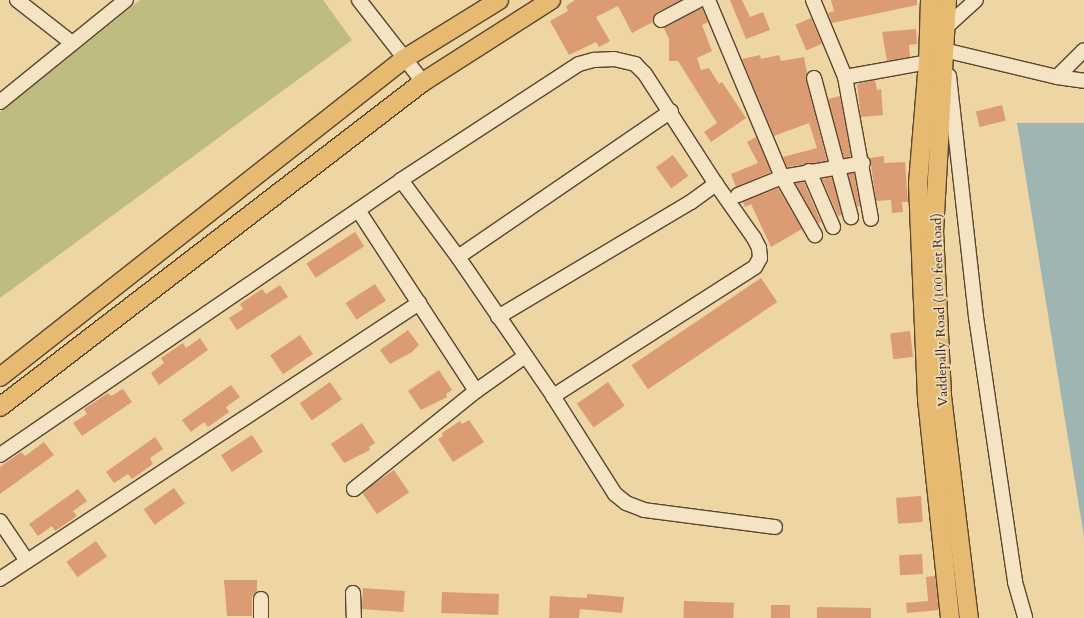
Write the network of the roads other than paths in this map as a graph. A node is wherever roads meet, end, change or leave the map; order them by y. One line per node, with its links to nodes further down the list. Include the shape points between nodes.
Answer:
1 (16, 0): 14 (street)
2 (126, 0): 14 (street)
3 (359, 0): 17 (street)
4 (499, 0): 17 (main road)
5 (551, 0): 22 (main road)
6 (699, 0): 12 (street)
7 (708, 0): 28 (street)
8 (813, 0): 20 (street)
9 (930, 0): 16 (main road)
10 (947, 0): 13 (main road, Vaddepally Road (100 feet Road))
11 (976, 0): 13 (street)
12 (661, 20)
13 (944, 29): 16 (main road, Vaddepally Road (100 feet Road))
14 (72, 43): 23 (street)
15 (1084, 50): 18 (street)
16 (940, 56): 18 (street); 20 (street); 55 (main road, via 918,184 927,399); 56 (main road, Vaddepally Road (100 feet Road), via 934,231 937,304 942,396); 57 (street, via 1015,582)
17 (404, 59): 22 (street); 41 (main road)
18 (1057, 77): 21 (street)
19 (814, 78): 26 (street)
20 (845, 78): 25 (street)
21 (1084, 81)
22 (423, 82): 44 (main road)
23 (0, 102)
24 (671, 111): 29 (street, via 635,64 614,59 594,60 579,64); 30 (street); 37 (street)
25 (862, 163): 26 (street); 34 (street)
26 (838, 168): 27 (street); 33 (street)
27 (808, 171): 28 (street); 35 (street)
28 (782, 177): 31 (street); 36 (street)
29 (401, 180): 32 (street); 37 (street)
30 (716, 184): 39 (street, via 691,202); 43 (street, via 754,238 759,253 755,267)
31 (738, 195)
32 (358, 210): 38 (street); 45 (street)
33 (851, 217)
34 (871, 219)
35 (833, 227)
36 (815, 236)
37 (458, 257): 39 (street)
38 (419, 304): 42 (street); 49 (street)
39 (498, 317): 40 (street)
40 (524, 357): 42 (street); 43 (street)
41 (0, 377)
42 (476, 391): 46 (street)
43 (553, 396): 48 (street, via 602,477 626,503 644,510)
44 (0, 407)
45 (0, 455)
46 (354, 490)
47 (0, 521): 49 (street)
48 (775, 527)
49 (27, 561): 50 (street)
50 (0, 579)
51 (354, 593): 54 (street)
52 (261, 599): 53 (street)
53 (261, 618)
54 (354, 618)
55 (950, 618)
56 (969, 618)
57 (1025, 618)

